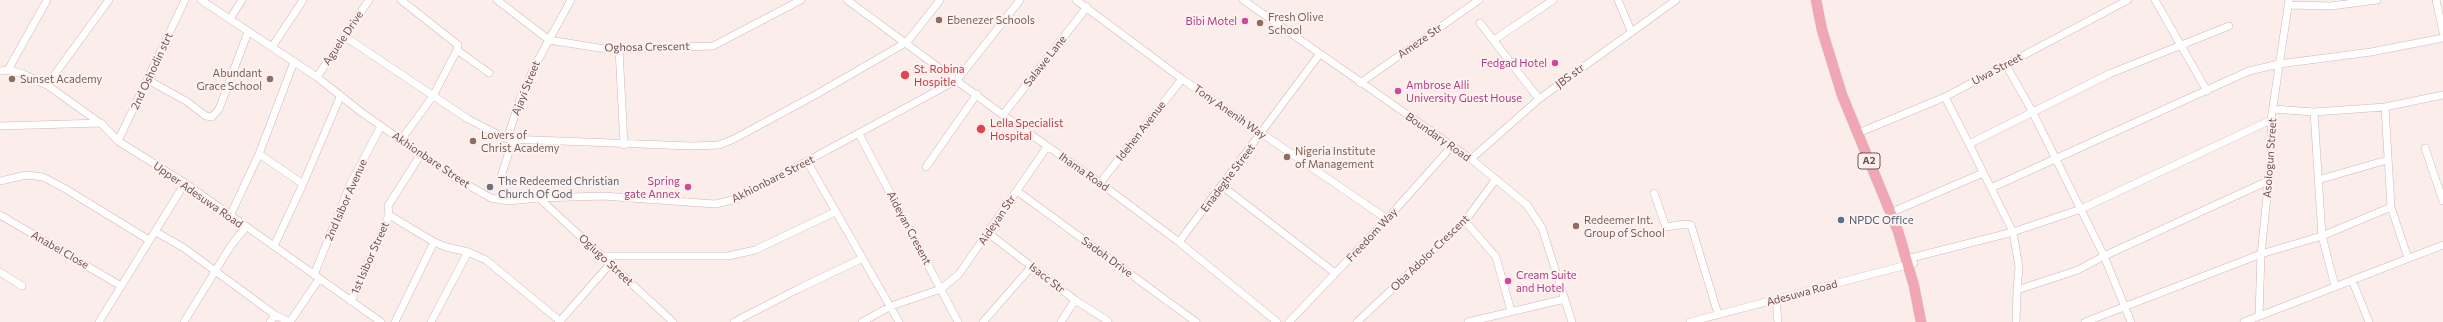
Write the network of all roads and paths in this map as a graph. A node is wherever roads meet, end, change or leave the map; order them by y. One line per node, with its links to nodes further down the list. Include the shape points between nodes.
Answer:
1 (47, 0): 48 (street)
2 (108, 0): 55 (street)
3 (185, 0): 52 (street, 2nd Oshodin strt)
4 (201, 0): 29 (street, Akhionbare Street)
5 (242, 0): 29 (street)
6 (303, 0): 41 (street)
7 (369, 0): 35 (street, Aguele Drive)
8 (401, 0): 43 (street, via 455,40)
9 (497, 0): 37 (street, Oghosa Crescent)
10 (571, 0): 37 (street, Ajayi Street)
11 (801, 0): 42 (street, Oghosa Crescent, via 713,46)
12 (847, 0): 39 (street, Ihama Road)
13 (940, 0): 39 (street)
14 (1020, 0): 53 (street)
15 (1076, 0): 28 (street, Tony Anenih Way)
16 (1243, 0): 44 (street, Boundary Road)
17 (1479, 0): 54 (street, Ameze Str)
18 (1553, 0): 38 (street)
19 (1618, 0): 32 (street)
20 (1676, 0): 32 (street, JBS str)
21 (1816, 0): 130 (highway, A2, via 1822,30 1842,95)
22 (1823, 0): 72 (highway, A2, via 1835,53)
23 (2128, 0): 47 (street, Uwa Street)
24 (2155, 0): 40 (street)
25 (2377, 0): 27 (street, via 2331,6)
26 (2436, 0): 34 (street)
27 (2288, 2): 46 (street, Asologun Street)
28 (1087, 7): 51 (street, Tony Anenih Way); 67 (street, Salawe Lane)
29 (230, 19): 33 (street, Akhionbare Street)
30 (1480, 23): 38 (street)
31 (2229, 26): 40 (street)
32 (1631, 31): 62 (street, JBS str)
33 (248, 32): 41 (street, Akhionbare Street); 52 (street, via 219,109 212,117 206,116 186,101)
34 (2443, 32)
35 (344, 36): 50 (street, Aguele Drive); 60 (street)
36 (2443, 38): 46 (street, via 2371,52)
37 (549, 40): 42 (street, Oghosa Crescent); 75 (street, Ajayi Street, via 522,93)
38 (1494, 40): 62 (street)
39 (907, 42): 53 (street, Ihama Road); 79 (street, via 726,142 692,146)
40 (2179, 46): 56 (street); 65 (street, via 2109,74)
41 (272, 47): 45 (street, Akhionbare Street)
42 (619, 49): 79 (street)
43 (457, 50): 49 (street); 60 (street)
44 (1319, 55): 54 (street, Boundary Road); 74 (street, Enadeghe Street)
45 (294, 62): 50 (street, Akhionbare Street); 83 (street)
46 (2279, 64): 56 (street, via 2249,71); 64 (street, Asologun Street)
47 (2006, 65): 61 (street, Uwa Street); 65 (street)
48 (4, 70): 55 (street, Upper Adesuwa Road)
49 (489, 73)
50 (317, 77): 59 (street, Akhionbare Street)
51 (1182, 79): 74 (street, Tony Anenih Way); 97 (street, Idehen Avenue)
52 (148, 80): 77 (street, 2nd Oshodin strt)
53 (957, 80): 57 (street, Ihama Road); 73 (street, Akhionbare Street)
54 (1360, 83): 80 (street, Boundary Road)
55 (47, 85): 69 (street, Upper Adesuwa Road)
56 (2207, 92): 86 (street)
57 (977, 94): 67 (street, Ihama Road); 89 (street)
58 (2443, 95): 63 (street)
59 (340, 96): 71 (street, Akhionbare Street); 98 (street)
60 (433, 96): 75 (street, via 468,119); 76 (street)
61 (1945, 97): 72 (street, Uwa Street); 78 (street)
62 (1539, 99): 85 (street, JBS str)
63 (2385, 107): 66 (street); 87 (street)
64 (2273, 109): 66 (street); 68 (street, Asologun Street)
65 (2032, 111): 78 (street); 86 (street)
66 (2314, 112): 94 (street)
67 (1003, 115): 81 (street, Ihama Road)
68 (2271, 120): 93 (street, Asologun Street); 106 (street, Adesuwa Road)
69 (101, 123): 70 (street); 77 (street, Upper Adesuwa Road)
70 (0, 126)
71 (381, 126): 76 (street, Akhionbare Street); 136 (street, 2nd Isibor Avenue, via 350,185)
72 (1863, 131): 107 (highway, A2)
73 (859, 134): 88 (street, Akhionbare Street); 141 (street, Aideyan Cresent)
74 (1262, 134): 99 (street, Enadeghe Street); 112 (street, Tony Anenih Way)
75 (510, 139): 79 (street); 91 (street, Ajayi Street)
76 (401, 140): 84 (street, Akhionbare Street)
77 (118, 141): 96 (street, Upper Adesuwa Road)
78 (1969, 144): 90 (street)
79 (624, 145)
80 (1452, 146): 85 (street, Boundary Road); 112 (street, Freedom Way)
81 (1047, 147): 97 (street, Ihama Road); 101 (street, Aideyan Str)
82 (2425, 148): 104 (street)
83 (259, 154): 98 (street); 111 (street)
84 (421, 154): 103 (street, Akhionbare Street, via 471,188 491,198 508,201); 110 (street, 1st Isibor Street, via 388,206)
85 (1471, 159): 92 (street, Boundary Road)
86 (2057, 160): 100 (street); 106 (street)
87 (2388, 160): 94 (street); 105 (street)
88 (808, 163): 103 (street, Akhionbare Street, via 737,199 715,204 603,196); 108 (street)
89 (926, 167)
90 (1983, 173): 100 (street); 107 (street)
91 (501, 177)
92 (1496, 179): 113 (street, Oba Adolor Crescent); 143 (street, Boundary Road, via 1527,205 1542,228)
93 (2270, 180): 125 (street, Asologun Street); 127 (street)
94 (2318, 180): 118 (street)
95 (0, 181): 119 (street, via 26,175 43,177)
96 (185, 183): 111 (street, Upper Adesuwa Road); 115 (street)
97 (1100, 183): 121 (street, Ihama Road)
98 (303, 184): 123 (street)
99 (1222, 186): 121 (street, Enadeghe Street); 135 (street)
100 (1991, 188): 116 (street)
101 (1017, 191): 117 (street, Aideyan Str); 170 (street, Sadoh Drive)
102 (1654, 193): 150 (street, via 1666,227 1691,225)
103 (539, 198): 126 (street, Ogiugo Street)
104 (2443, 201)
105 (2391, 207): 118 (street); 128 (street)
106 (2081, 209): 116 (street, Adesuwa Road); 127 (street)
107 (1897, 210): 130 (highway, A2)
108 (835, 212): 126 (street, via 755,250 728,256); 129 (street)
109 (0, 214): 139 (street, Anabel Close)
110 (389, 215): 120 (street); 146 (street, 1st Isibor Street)
111 (230, 216): 114 (street, Upper Adesuwa Road)
112 (1387, 219): 135 (street, Freedom Way)
113 (1465, 221): 149 (street, via 1496,257); 173 (street, Oba Adolor Crescent)
114 (245, 228): 123 (street, Upper Adesuwa Road); 133 (street)
115 (156, 232): 119 (street); 133 (street)
116 (2013, 232): 130 (street, Adesuwa Road); 142 (street, via 2019,267)
117 (988, 234): 132 (street, Isacc Str); 141 (street, Aideyan Str, via 959,274)
118 (2322, 236): 125 (street); 140 (street)
119 (149, 240): 139 (street)
120 (434, 242): 124 (street); 160 (street)
121 (1179, 242): 171 (street, Ihama Road)
122 (2443, 245): 128 (street)
123 (274, 246): 136 (street, Upper Adesuwa Road)
124 (468, 252): 154 (street); 161 (street, via 501,270)
125 (2261, 254): 148 (street); 152 (street, Asologun Street)
126 (601, 256): 131 (street, Ogiugo Street)
127 (2104, 256): 142 (street, via 2078,270); 148 (street)
128 (2408, 258): 137 (street)
129 (861, 259): 147 (street); 163 (street)
130 (1910, 261): 145 (street, Adesuwa Road); 178 (highway, A2); 179 (highway, A2)
131 (610, 264): 161 (street); 162 (street, Ogiugo Street)
132 (1032, 266): 144 (street, Isacc Str); 167 (street)
133 (215, 270): 151 (street); 156 (street)
134 (0, 272): 138 (street)
135 (1335, 274): 172 (street, Freedom Way)
136 (317, 277): 146 (street, Upper Adesuwa Road); 158 (street, 2nd Isibor Avenue)
137 (2352, 280): 140 (street); 184 (street)
138 (22, 286)
139 (121, 286): 155 (street)
140 (2335, 286): 152 (street)
141 (941, 289): 147 (street); 166 (street, Aideyan Cresent)
142 (2017, 290): 180 (street)
143 (1564, 299): 149 (street); 175 (street, Boundary Road)
144 (1075, 300): 168 (street); 169 (street, Isacc Str)
145 (1776, 300): 150 (street, Adesuwa Road); 177 (street)
146 (352, 301): 159 (street, Upper Adesuwa Road)
147 (891, 306): 164 (street); 165 (street)
148 (2127, 308): 181 (street); 182 (street)
149 (1511, 311): 174 (street)
150 (1718, 314): 153 (street, Adesuwa Road)
151 (275, 315): 157 (street); 158 (street)
152 (2259, 316): 183 (street)
153 (1701, 320): 176 (street, Adesuwa Road)
154 (435, 321)
155 (99, 322)
156 (184, 322)
157 (270, 322)
158 (289, 322)
159 (381, 322)
160 (395, 322)
161 (560, 322)
162 (673, 322)
163 (734, 322)
164 (862, 322)
165 (899, 322)
166 (958, 322)
167 (983, 322)
168 (1060, 322)
169 (1108, 322)
170 (1196, 322)
171 (1277, 322)
172 (1289, 322)
173 (1357, 322)
174 (1468, 322)
175 (1572, 322)
176 (1690, 322)
177 (1778, 322)
178 (1921, 322)
179 (1927, 322)
180 (2016, 322)
181 (2085, 322)
182 (2131, 322)
183 (2246, 322)
184 (2369, 322)

